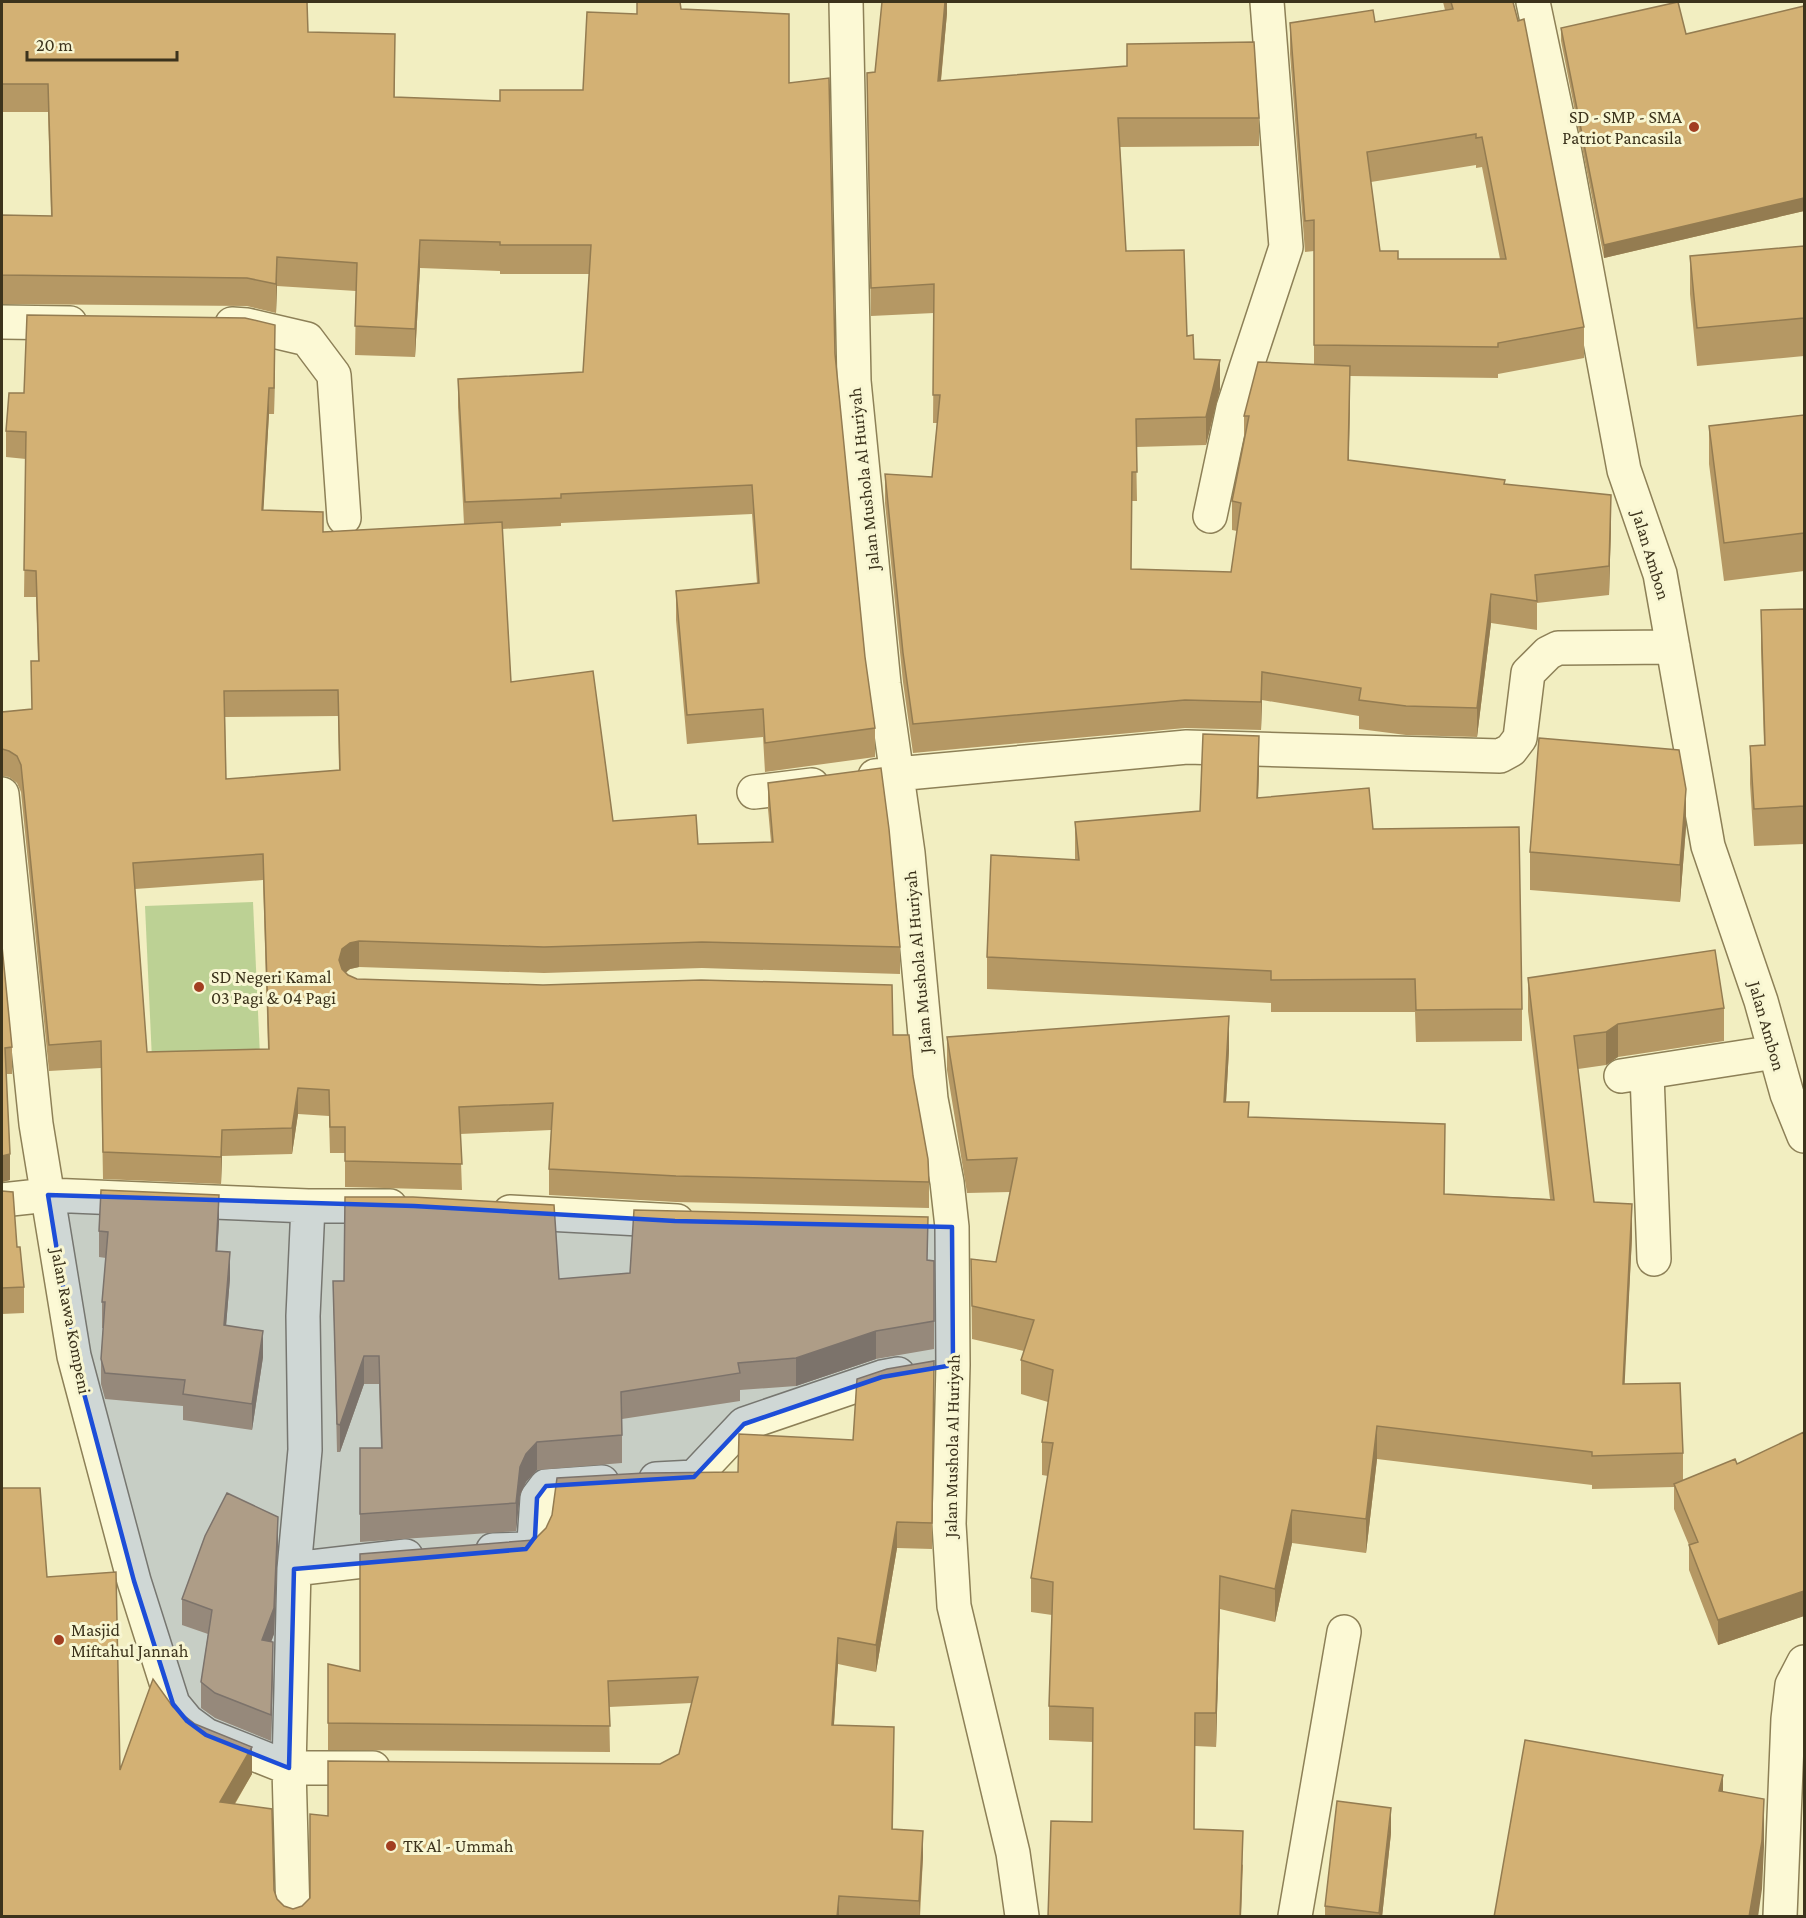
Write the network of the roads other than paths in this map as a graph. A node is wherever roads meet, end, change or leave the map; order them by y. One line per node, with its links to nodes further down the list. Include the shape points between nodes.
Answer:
1 (846, 2): 10 (street, Jalan Mushola Al Huriyah, via 854,381 884,684)
2 (1267, 2): 7 (street, via 1286,247 1233,408)
3 (1533, 2): 9 (street, Jalan Ambon, via 1624,470 1660,574)
4 (2, 322): 5 (street)
5 (97, 323)
6 (201, 324): 8 (street, via 248,325 307,339 321,357 334,375)
7 (1210, 516)
8 (344, 518)
9 (1673, 647): 10 (street, via 1558,648 1548,653 1528,673 1520,738 1512,750 1500,756 1187,747); 15 (street, Jalan Ambon, via 1708,846)
10 (897, 773): 11 (street); 14 (street, Jalan Mushola Al Huriyah)
11 (754, 792)
12 (2, 794): 17 (street, Jalan Rawa Kompeni, via 36,1124)
13 (887, 993): 14 (street)
14 (921, 993): 24 (street, Jalan Mushola Al Huriyah, via 932,1100 948,1182)
15 (1775, 1052): 16 (street, Jalan Ambon, via 1786,1094); 25 (street, via 1634,1075)
16 (1804, 1136)
17 (48, 1195): 18 (street); 19 (street); 30 (street, Jalan Rawa Kompeni, via 74,1356 134,1581 173,1704 206,1735)
18 (2, 1200)
19 (308, 1206): 20 (street); 27 (street, via 303,1316 305,1450)
20 (425, 1207)
21 (485, 1210): 22 (street)
22 (710, 1222)
23 (917, 1227): 24 (street)
24 (952, 1227): 26 (street, Jalan Mushola Al Huriyah)
25 (1654, 1259)
26 (953, 1365): 27 (street, via 882,1377 744,1424 694,1477 546,1486 537,1498 535,1537 526,1549); 33 (street, Jalan Mushola Al Huriyah, via 949,1524 954,1606 1013,1853)
27 (294, 1569): 30 (street)
28 (1344, 1632): 34 (street)
29 (1804, 1662): 35 (street, via 1792,1685 1788,1719)
30 (289, 1768): 31 (street, Jalan Rawa Kompeni); 32 (street)
31 (409, 1769)
32 (293, 1917)
33 (1022, 1917)
34 (1295, 1917)
35 (1780, 1917)

